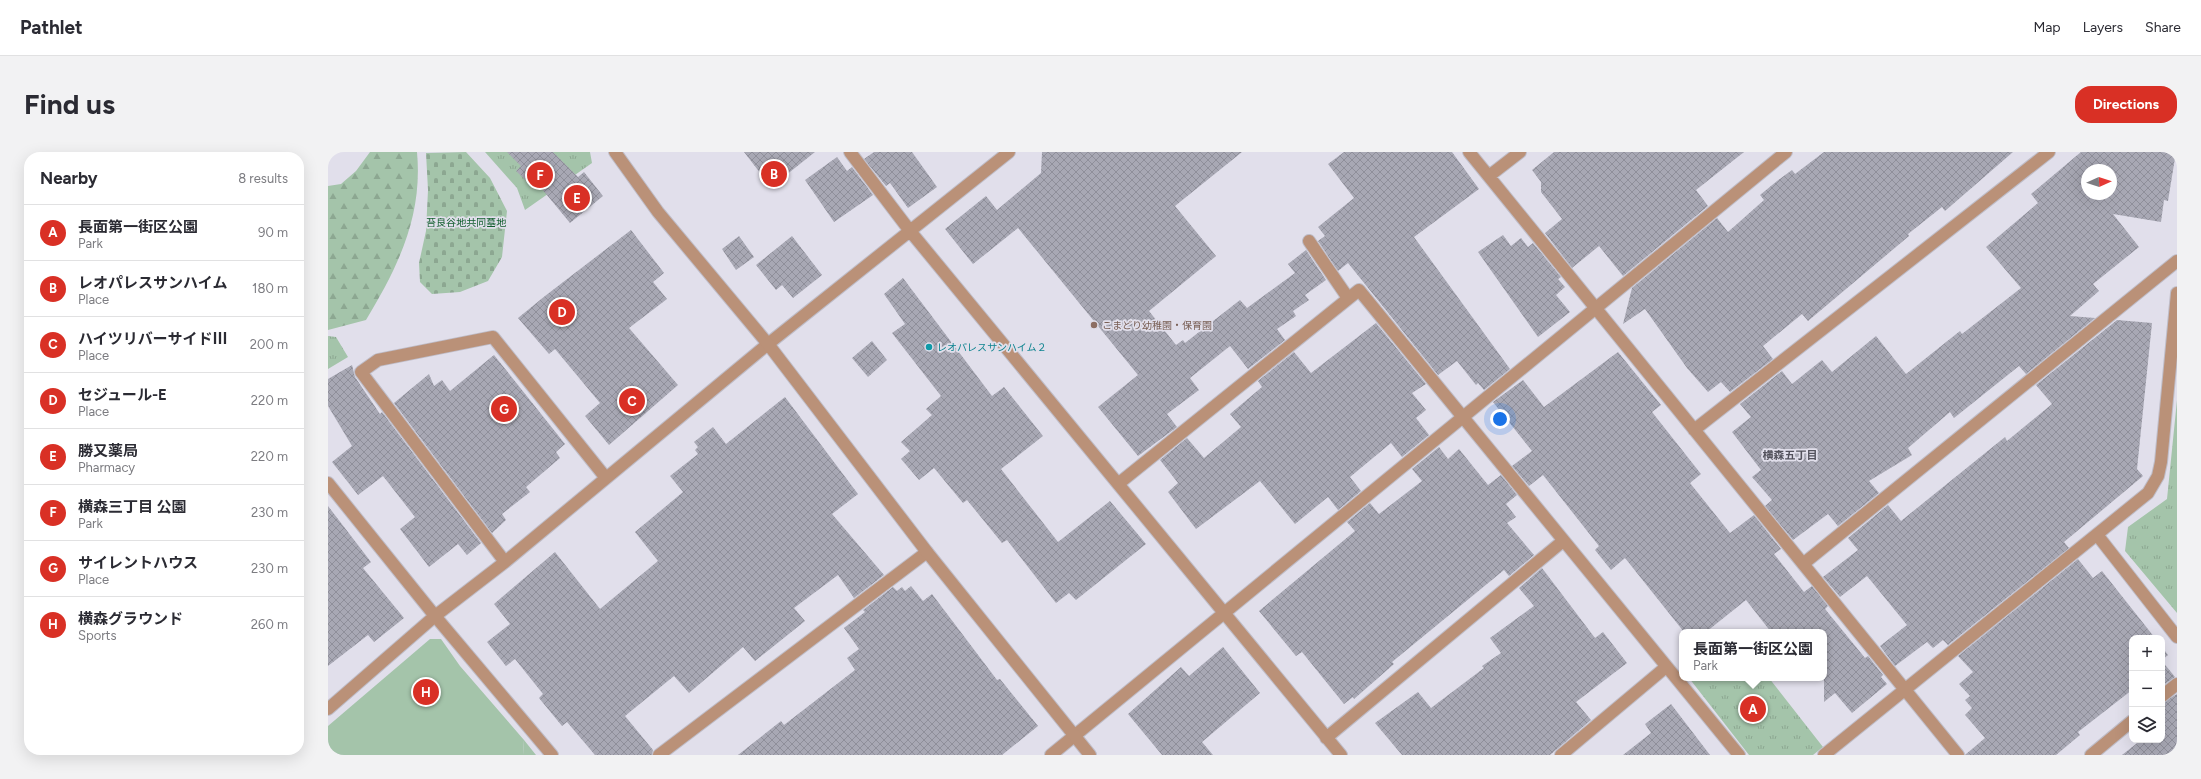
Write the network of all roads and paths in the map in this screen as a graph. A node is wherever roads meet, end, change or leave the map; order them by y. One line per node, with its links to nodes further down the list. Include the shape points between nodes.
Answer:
1 (615, 152): 15 (street, via 658,212)
2 (850, 152): 9 (street)
3 (1009, 152): 9 (street)
4 (1469, 152): 8 (street)
5 (1520, 152): 8 (street)
6 (1786, 152): 14 (street)
7 (2049, 152): 17 (street)
8 (1489, 176): 14 (street)
9 (910, 231): 15 (street); 20 (street)
10 (1309, 241): 13 (street)
11 (2177, 261): 25 (street)
12 (2177, 293): 21 (street, via 2158,476 2148,493)
13 (1348, 298): 16 (street, via 1359,290); 20 (street)
14 (1596, 308): 16 (street); 17 (street)
15 (768, 344): 18 (street); 23 (street)
16 (1461, 417): 22 (street); 26 (street)
17 (1694, 430): 25 (street)
18 (606, 478): 24 (street); 24 (street, via 493,337 378,360 361,372)
19 (328, 483): 27 (street)
20 (1118, 484): 26 (street)
21 (2098, 536): 28 (street); 31 (street)
22 (1563, 541): 29 (street); 36 (street)
23 (927, 552): 35 (street); 38 (street)
24 (505, 562): 27 (street)
25 (1803, 564): 31 (street)
26 (1224, 614): 35 (street); 36 (street)
27 (435, 616): 33 (street); 37 (street)
28 (2177, 637)
29 (1666, 667): 42 (street); 43 (street)
30 (2177, 684): 32 (street)
31 (1905, 689): 44 (street); 45 (street)
32 (2165, 694)
33 (328, 709)
34 (2129, 723): 46 (street)
35 (1074, 737): 39 (street); 40 (street)
36 (1326, 738): 41 (street)
37 (552, 755)
38 (659, 755)
39 (1051, 755)
40 (1090, 755)
41 (1340, 755)
42 (1560, 755)
43 (1738, 755)
44 (1824, 755)
45 (1958, 755)
46 (2090, 755)

